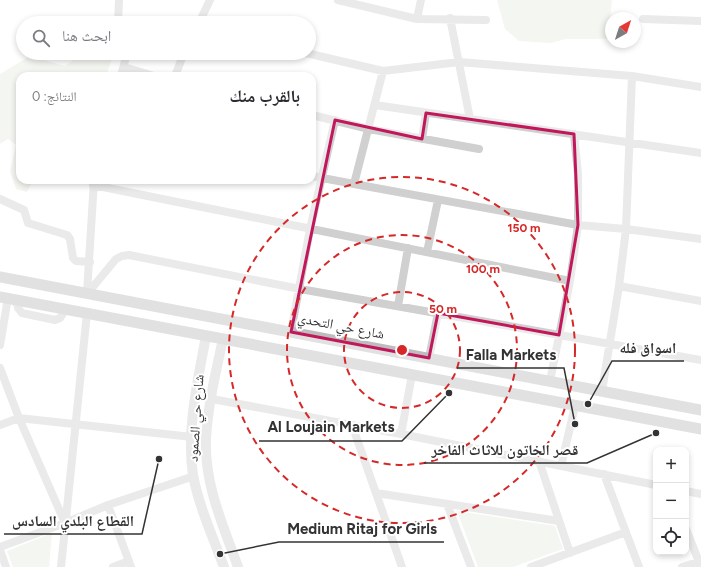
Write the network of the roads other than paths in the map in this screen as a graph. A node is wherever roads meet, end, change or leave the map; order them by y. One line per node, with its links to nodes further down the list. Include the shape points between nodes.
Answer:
1 (118, 0): 5 (street)
2 (210, 0): 6 (street)
3 (338, 0): 8 (street)
4 (421, 0): 8 (street)
5 (118, 16)
6 (202, 16)
7 (450, 18): 8 (street); 10 (street); 15 (street)
8 (417, 19)
9 (643, 19): 11 (street)
10 (486, 20)
11 (701, 21)
12 (316, 55): 17 (street)
13 (126, 60): 16 (street)
14 (181, 60): 20 (street)
15 (459, 62): 17 (street); 21 (street); 26 (street)
16 (124, 67): 18 (street); 19 (street)
17 (383, 70): 23 (street)
18 (122, 72)
19 (141, 72)
20 (177, 72)
21 (632, 76): 22 (street); 31 (street)
22 (701, 87)
23 (375, 105): 24 (street); 28 (street)
24 (426, 113): 26 (street); 30 (street)
25 (316, 116): 27 (street)
26 (470, 119): 29 (street)
27 (335, 120): 28 (street); 35 (street)
28 (369, 129): 30 (street); 38 (street)
29 (574, 134): 31 (street); 41 (street, via 579,190)
30 (422, 139): 32 (street)
31 (630, 143): 33 (street); 43 (street)
32 (479, 149)
33 (701, 153)
34 (316, 177): 35 (street)
35 (323, 179): 38 (street); 42 (street)
36 (94, 184): 47 (street)
37 (103, 184): 42 (street)
38 (354, 184): 40 (street)
39 (0, 199): 47 (street, via 24,210 28,223 67,235 73,258 76,261)
40 (438, 200): 41 (street); 46 (street)
41 (578, 225): 43 (street); 49 (street)
42 (310, 229): 45 (street); 51 (street)
43 (626, 229): 44 (street); 50 (street)
44 (701, 239)
45 (408, 248): 46 (street); 56 (street)
46 (427, 252): 49 (street)
47 (90, 262): 52 (street)
48 (0, 277): 52 (main road, شارع حي التحدي)
49 (570, 281): 63 (street)
50 (619, 286): 54 (street); 66 (street)
51 (300, 289): 52 (street, via 125,255 113,262); 56 (street); 62 (street)
52 (87, 294): 55 (main road, شارع حي التحدي)
53 (8, 298): 58 (main road); 67 (street)
54 (701, 301)
55 (129, 302): 57 (main road, شارع حي التحدي); 60 (main road, via 136,306 137,315 131,320)
56 (398, 306): 59 (street)
57 (165, 308): 61 (main road, via 154,314 154,322); 62 (main road, شارع حي التحدي)
58 (87, 313): 60 (main road); 81 (street)
59 (438, 313): 63 (street); 68 (street)
60 (125, 320): 61 (main road)
61 (161, 327): 64 (main road)
62 (291, 332): 68 (main road, شارع حي التحدي)
63 (559, 335): 66 (street); 74 (street)
64 (206, 336): 65 (main road); 71 (street, شارع حي الصمود)
65 (223, 339): 72 (street); 73 (main road)
66 (609, 344): 69 (street); 75 (street)
67 (0, 345)
68 (429, 358): 74 (main road, شارع حي التحدي)
69 (701, 360)
70 (0, 368): 79 (street)
71 (200, 371): 72 (street, via 210,368); 85 (street, شارع حي الصمود)
72 (216, 374): 76 (street)
73 (412, 375): 77 (main road); 84 (street)
74 (550, 381): 75 (main road, شارع حي التحدي)
75 (602, 391): 78 (main road, شارع حي التحدي)
76 (212, 399): 82 (street); 109 (street, via 206,438 209,473 216,508)
77 (575, 406): 83 (main road); 87 (street)
78 (701, 410)
79 (18, 418): 80 (street); 81 (street); 97 (street)
80 (0, 424)
81 (74, 424): 85 (street); 97 (street)
82 (352, 425): 84 (street); 92 (street)
83 (701, 429)
84 (401, 434): 86 (street)
85 (192, 437): 89 (street, شارع حي الصمود)
86 (539, 461): 87 (street); 96 (street)
87 (560, 466): 88 (street)
88 (604, 474): 90 (street); 98 (street)
89 (194, 476): 95 (street); 108 (street, شارع حي الصمود, via 203,512)
90 (653, 484)
91 (689, 492): 93 (street)
92 (376, 493): 94 (street); 110 (street)
93 (701, 494)
94 (447, 504): 96 (street); 111 (street)
95 (108, 505): 97 (street); 104 (street)
96 (559, 521): 102 (street)
97 (65, 523): 100 (street); 106 (street)
98 (626, 532): 102 (street); 113 (street)
99 (689, 536): 103 (street)
100 (0, 547)
101 (0, 550): 105 (street)
102 (570, 552): 112 (street)
103 (700, 563): 114 (street)
104 (130, 564): 107 (street)
105 (6, 567)
106 (61, 567)
107 (114, 567)
108 (224, 567)
109 (238, 567)
110 (402, 567)
111 (471, 567)
112 (531, 567)
113 (639, 567)
114 (682, 567)

